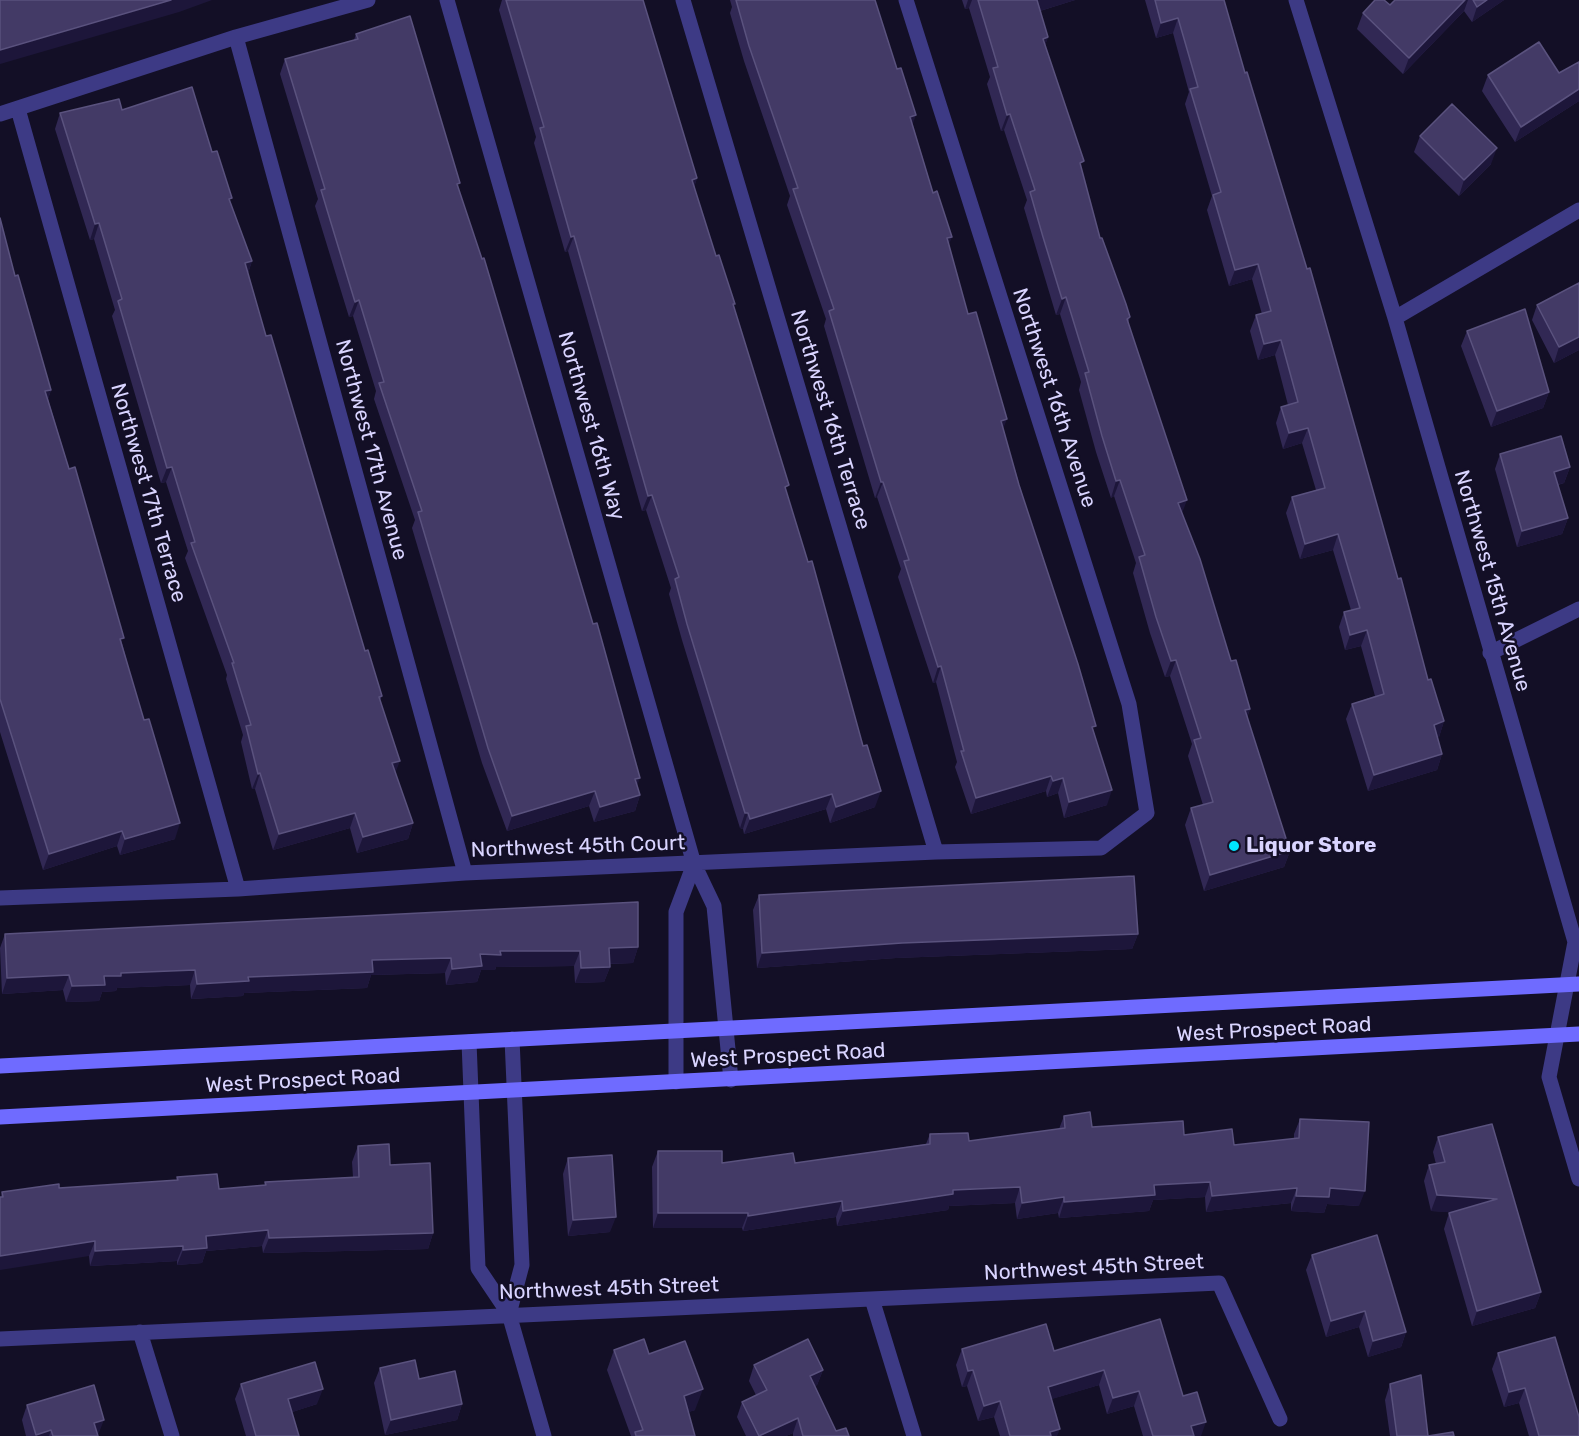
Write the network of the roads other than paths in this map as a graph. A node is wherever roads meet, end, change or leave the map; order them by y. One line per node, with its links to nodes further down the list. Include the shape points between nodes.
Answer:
1 (368, 0): 6 (street)
2 (447, 0): 15 (street, Northwest 16th Way)
3 (683, 0): 14 (street, Northwest 16th Terrace)
4 (906, 0): 13 (street, Northwest 16th Avenue, via 1129,704)
5 (1296, 0): 10 (street, Northwest 15th Avenue)
6 (236, 37): 7 (street); 16 (street, Northwest 17th Avenue)
7 (18, 109): 8 (street); 17 (street, Northwest 17th Terrace)
8 (0, 114)
9 (1579, 210): 10 (street)
10 (1395, 318): 12 (street, Northwest 15th Avenue)
11 (1579, 609): 12 (street)
12 (1490, 653): 19 (street, Northwest 15th Avenue, via 1575,942)
13 (1147, 813): 14 (street, Northwest 45th Court, via 1101,849)
14 (936, 852): 15 (street, Northwest 45th Court)
15 (694, 864): 16 (street, Northwest 45th Court); 20 (street, Northwest 16th Way, via 714,906); 21 (street, via 676,912)
16 (465, 873): 17 (street, Northwest 45th Court)
17 (238, 889): 18 (street, Northwest 45th Court)
18 (1, 895)
19 (1573, 984): 20 (main road, West Prospect Road); 23 (street, Northwest 15th Avenue)
20 (726, 1028): 21 (main road, West Prospect Road); 27 (street, Northwest 16th Way)
21 (676, 1031): 24 (main road, West Prospect Road); 28 (street)
22 (1579, 1034): 23 (main road, West Prospect Road)
23 (1557, 1035): 27 (main road, West Prospect Road); 32 (street, Northwest 15th Avenue, via 1549,1077)
24 (512, 1040): 25 (main road, West Prospect Road); 29 (street)
25 (469, 1042): 26 (main road, West Prospect Road); 30 (street)
26 (0, 1066)
27 (731, 1080): 28 (main road, West Prospect Road)
28 (676, 1082): 29 (main road, West Prospect Road)
29 (514, 1090): 30 (main road, West Prospect Road); 34 (street, via 522,1265)
30 (471, 1093): 31 (main road, West Prospect Road); 34 (street, via 478,1268)
31 (0, 1117)
32 (1579, 1179)
33 (872, 1299): 34 (street, Northwest 45th Street); 37 (street, Northwest 45th Street, via 1219,1283); 40 (street)
34 (509, 1314): 35 (street, Northwest 45th Street); 39 (street)
35 (140, 1332): 36 (street, Northwest 45th Street); 38 (street)
36 (0, 1339)
37 (1281, 1419)
38 (172, 1436)
39 (544, 1436)
40 (914, 1436)

